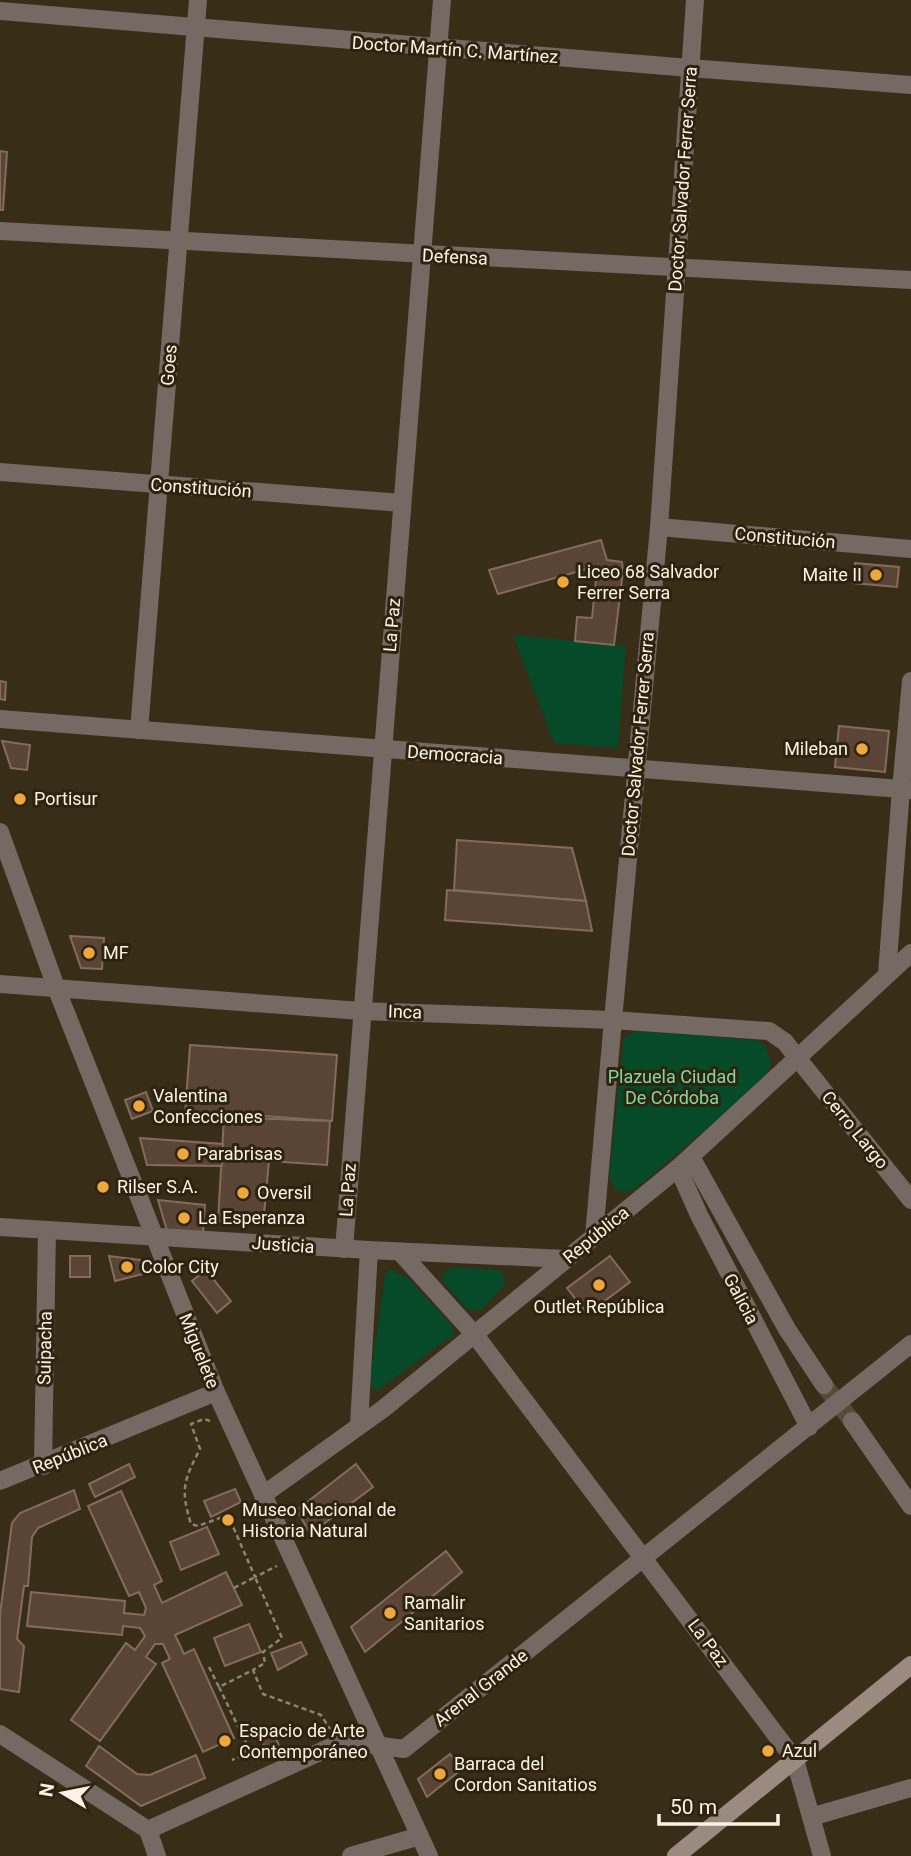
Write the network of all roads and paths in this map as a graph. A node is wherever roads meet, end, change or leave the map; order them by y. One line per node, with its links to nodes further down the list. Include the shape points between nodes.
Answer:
1 (198, 0): 5 (street, Goes)
2 (442, 0): 6 (street, La Paz)
3 (695, 0): 7 (street, Doctor Salvador Ferrer Serra)
4 (0, 11): 5 (street, Doctor Martín C. Martínez)
5 (195, 29): 6 (street, Doctor Martín C. Martínez); 10 (street, Goes)
6 (438, 50): 7 (street, Doctor Martín C. Martínez); 11 (street, La Paz)
7 (690, 68): 8 (street, Doctor Martín C. Martínez); 12 (street, Doctor Salvador Ferrer Serra)
8 (911, 85)
9 (0, 231): 10 (street, Defensa)
10 (178, 242): 11 (street, Defensa); 15 (street, Goes)
11 (422, 256): 12 (street, Defensa); 16 (street, La Paz)
12 (677, 268): 13 (street, Defensa); 17 (street, Doctor Salvador Ferrer Serra)
13 (911, 280)
14 (0, 472): 15 (street, Constitución)
15 (159, 485): 16 (street, Constitución); 21 (street, Goes)
16 (402, 503): 22 (street, La Paz)
17 (659, 527): 18 (street, Constitución); 23 (street, Doctor Salvador Ferrer Serra)
18 (911, 549)
19 (911, 681): 24 (street)
20 (0, 719): 21 (street, Democracia)
21 (139, 730): 22 (street, Democracia)
22 (383, 749): 23 (street, Democracia); 30 (street, La Paz)
23 (635, 769): 24 (street, Democracia); 31 (street, Doctor Salvador Ferrer Serra)
24 (906, 789): 27 (street)
25 (0, 832): 29 (street, Miguelete)
26 (911, 953): 27 (street, República)
27 (887, 974): 32 (street, República)
28 (0, 984): 29 (street, Inca)
29 (57, 990): 30 (street, Inca); 38 (street, Miguelete)
30 (361, 1010): 31 (street, Inca); 39 (street, La Paz)
31 (613, 1020): 32 (street, Inca, via 769,1031); 37 (street, Doctor Salvador Ferrer Serra)
32 (799, 1059): 33 (street, República); 34 (street, Cerro Largo)
33 (684, 1163): 37 (street, República); 45 (street, Galicia); 50 (street, Galicia, via 705,1227)
34 (911, 1200)
35 (0, 1227): 36 (street, Justicia)
36 (47, 1230): 38 (street, Justicia); 51 (street, Suipacha)
37 (594, 1236): 42 (street, República)
38 (152, 1237): 39 (street, Justicia); 46 (street, Miguelete)
39 (344, 1249): 40 (street, Justicia)
40 (369, 1251): 41 (street, Justicia); 49 (street)
41 (400, 1252): 42 (street, Justicia); 43 (street, La Paz)
42 (566, 1259): 43 (street, República)
43 (475, 1335): 49 (street, República); 55 (street, La Paz)
44 (911, 1345): 50 (street, Arenal Grande)
45 (824, 1385)
46 (216, 1392): 51 (street, República); 53 (street, Miguelete)
47 (210, 1419): 57 (path, via 191,1424 200,1449 186,1476 182,1497 194,1526 224,1515 232,1517)
48 (852, 1421): 54 (street)
49 (359, 1425): 53 (street, República)
50 (809, 1427): 55 (street, Arenal Grande)
51 (43, 1466): 52 (street, República)
52 (0, 1481)
53 (263, 1495): 65 (street, Miguelete)
54 (911, 1506)
55 (646, 1558): 65 (street, Arenal Grande, via 404,1748); 67 (street, La Paz)
56 (277, 1566): 57 (path)
57 (255, 1577): 58 (path); 61 (path, via 282,1638 263,1652 265,1663)
58 (234, 1588)
59 (911, 1665): 67 (main road)
60 (209, 1667): 62 (path)
61 (253, 1670): 62 (path); 63 (path, via 263,1694 312,1710 327,1720 331,1730)
62 (219, 1687): 66 (path, via 247,1745 244,1755)
63 (338, 1728)
64 (0, 1734): 70 (street)
65 (379, 1745): 70 (street, Arenal Grande, via 344,1741); 71 (street, Miguelete)
66 (232, 1760)
67 (795, 1760): 69 (street, La Paz); 75 (main road)
68 (911, 1788): 69 (street)
69 (811, 1817): 76 (street, La Paz)
70 (148, 1830): 72 (street)
71 (420, 1836): 73 (street); 74 (street, Miguelete)
72 (157, 1856)
73 (351, 1856)
74 (429, 1856)
75 (676, 1856)
76 (822, 1856)

